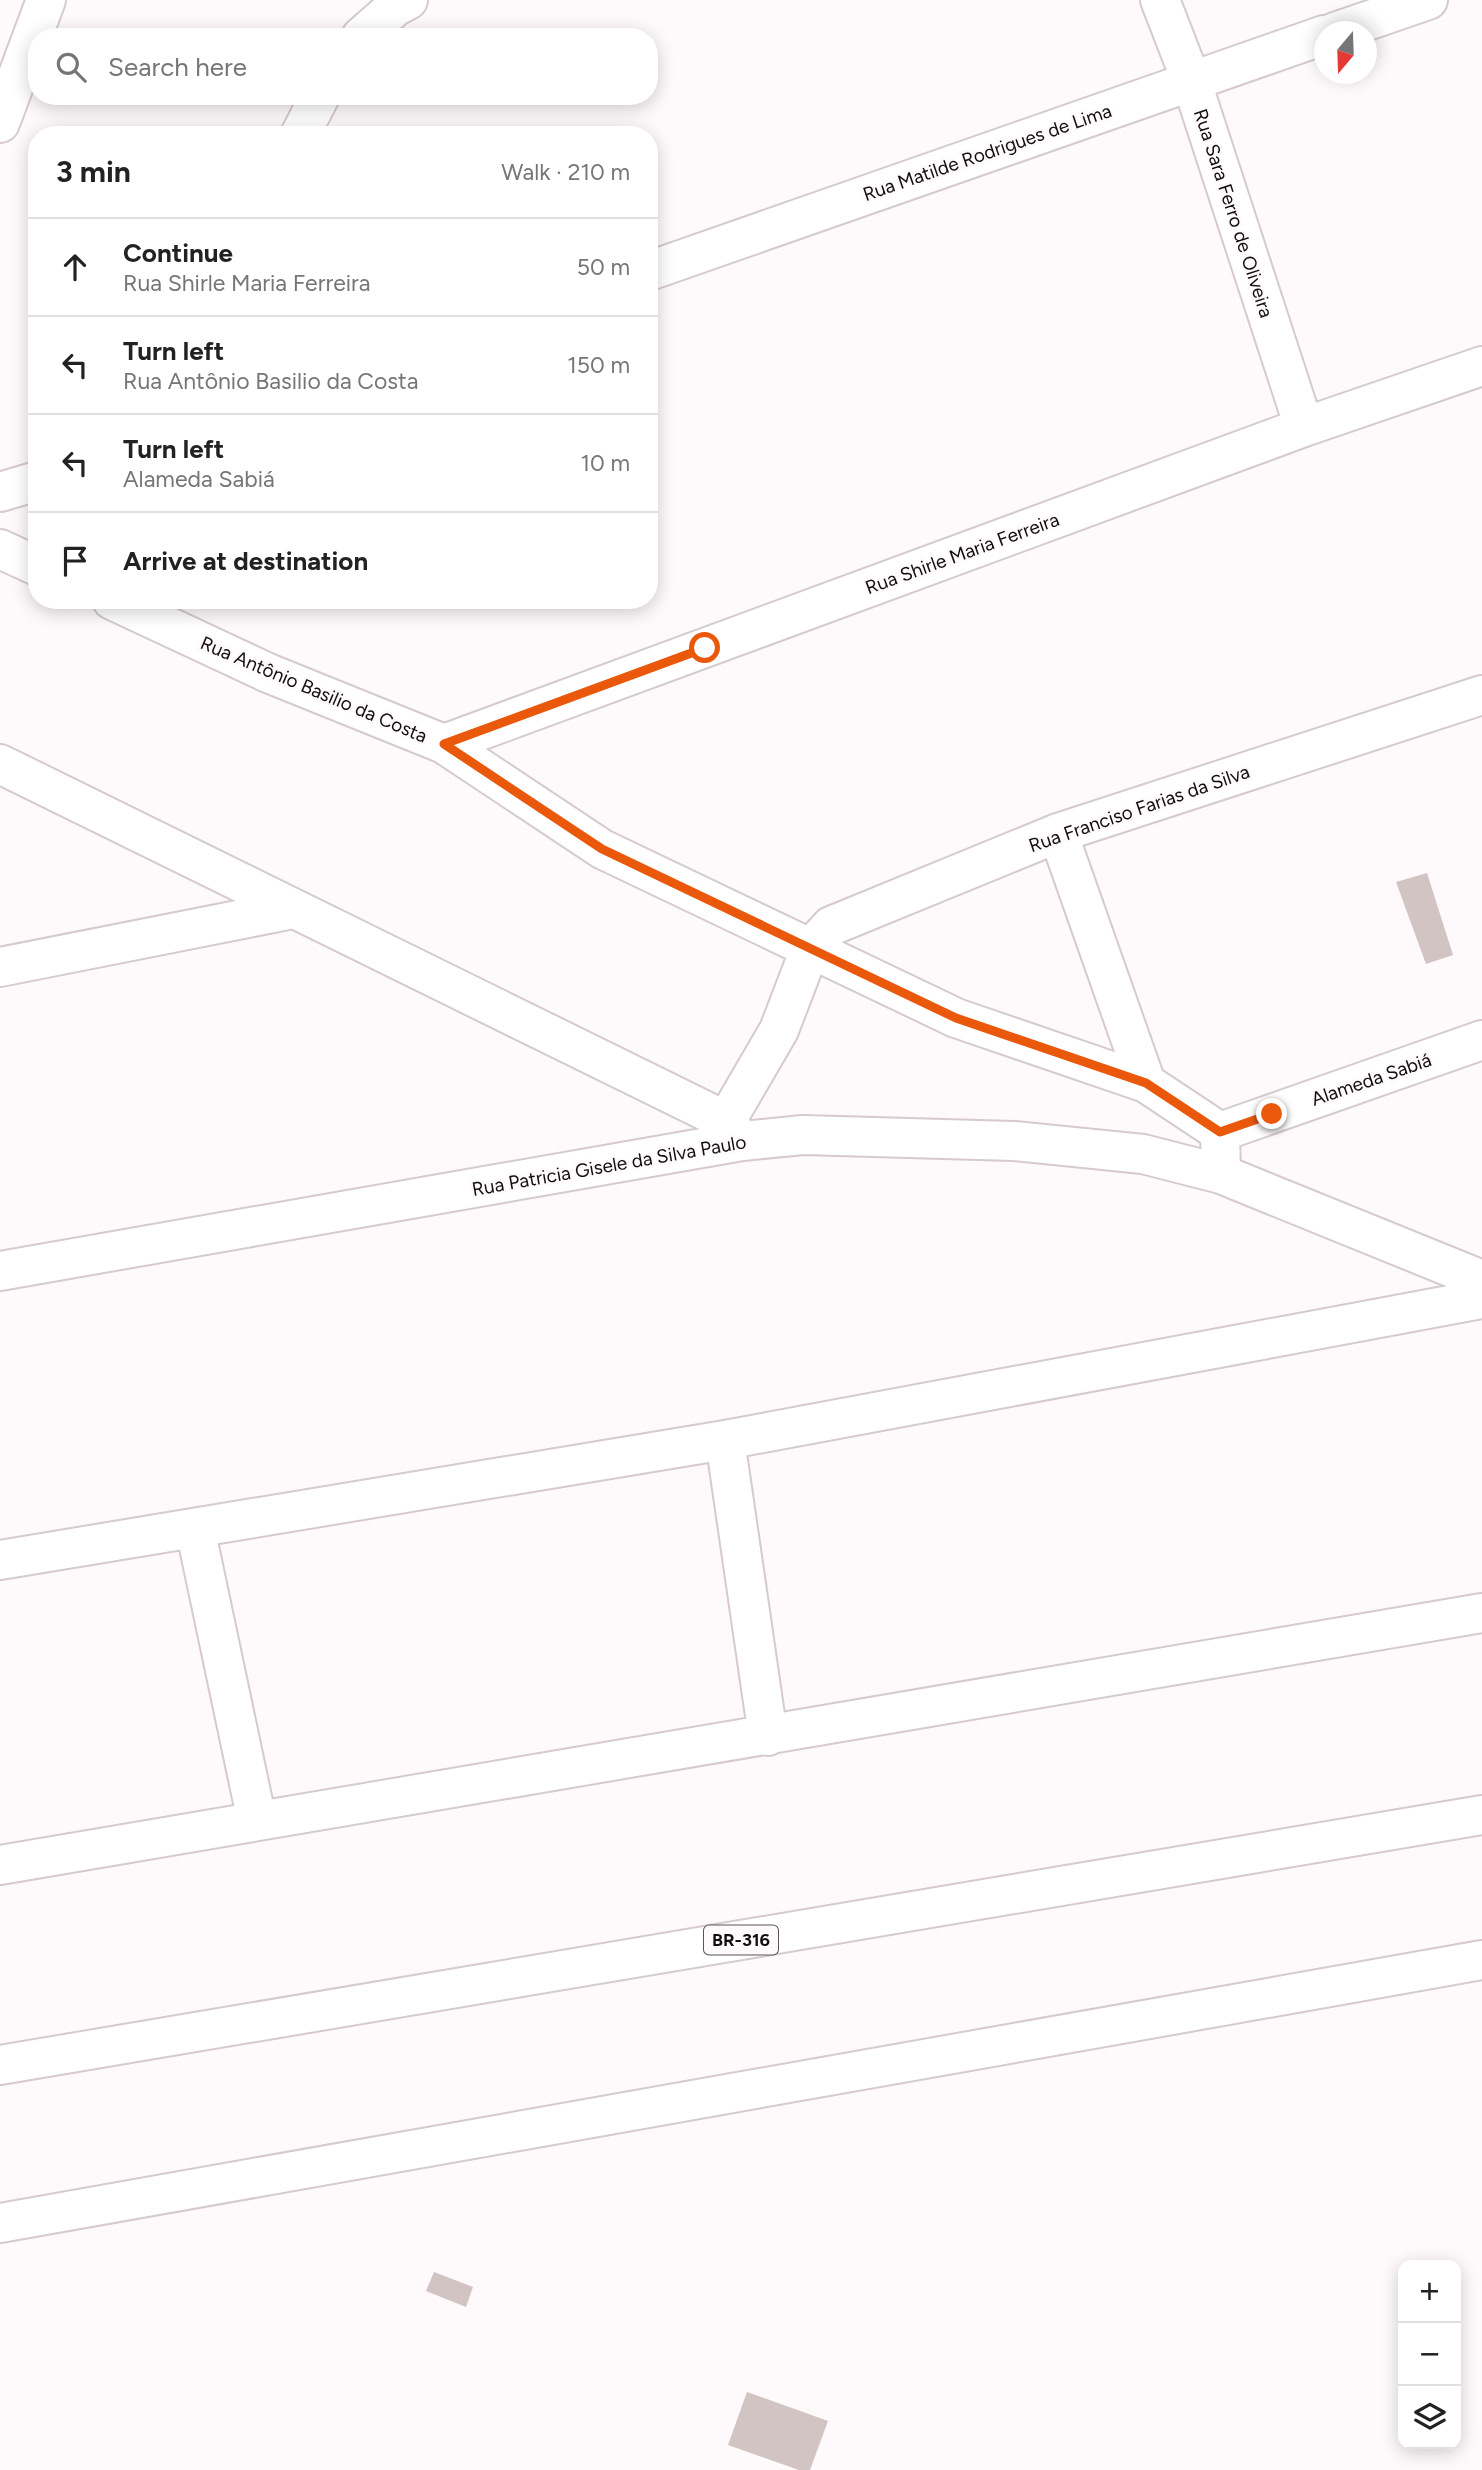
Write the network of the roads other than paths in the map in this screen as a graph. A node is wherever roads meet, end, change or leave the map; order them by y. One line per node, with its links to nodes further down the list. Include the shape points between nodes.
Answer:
1 (46, 0): 6 (main road)
2 (408, 0): 7 (main road)
3 (1160, 0): 10 (main road, Rua Sara Ferro de Oliveira)
4 (1428, 0): 5 (main road)
5 (1367, 21)
6 (36, 28)
7 (371, 28)
8 (1314, 39): 10 (main road, Rua Matilde Rodrigues de Lima)
9 (28, 48): 12 (main road)
10 (1191, 80): 14 (main road, Rua Matilde Rodrigues de Lima); 16 (main road, Rua Sara Ferro de Oliveira)
11 (315, 105): 13 (main road)
12 (0, 123)
13 (305, 126)
14 (658, 268)
15 (1482, 366): 16 (main road, Rua Shirle Maria Ferreira)
16 (1304, 427): 23 (main road, Rua Shirle Maria Ferreira)
17 (28, 484): 18 (main road)
18 (0, 492)
19 (0, 549): 20 (main road)
20 (28, 562)
21 (140, 609): 23 (main road, Rua Antônio Basilio da Costa, via 268,673)
22 (1482, 695): 25 (main road, Rua Franciso Farias da Silva)
23 (444, 744): 27 (main road, Rua Antônio Basilio da Costa, via 602,849)
24 (0, 764): 26 (main road)
25 (1058, 833): 27 (main road, Rua Franciso Farias da Silva, via 831,926); 30 (main road)
26 (293, 909): 28 (main road); 31 (main road)
27 (810, 949): 30 (main road, Rua Antônio Basilio da Costa, via 956,1018); 31 (main road)
28 (0, 967)
29 (1482, 1040): 32 (main road, Alameda Sabiá)
30 (1146, 1083): 32 (main road, Rua Antônio Basilio da Costa)
31 (734, 1131): 33 (main road, Rua Patricia Gisele da Silva Paulo, via 1014,1141 1143,1154); 34 (main road, Rua Patricia Gisele da Silva Paulo)
32 (1220, 1132): 33 (main road)
33 (1221, 1174): 35 (main road)
34 (0, 1270)
35 (1482, 1280)
36 (1482, 1299): 37 (main road)
37 (725, 1440): 38 (main road); 41 (main road)
38 (195, 1528): 39 (main road); 43 (main road)
39 (0, 1560)
40 (1482, 1614): 41 (main road)
41 (768, 1736): 43 (main road)
42 (1482, 1815): 46 (main road, BR-316)
43 (257, 1822): 44 (main road)
44 (0, 1865)
45 (1482, 1960): 47 (main road)
46 (0, 2065)
47 (0, 2223)

